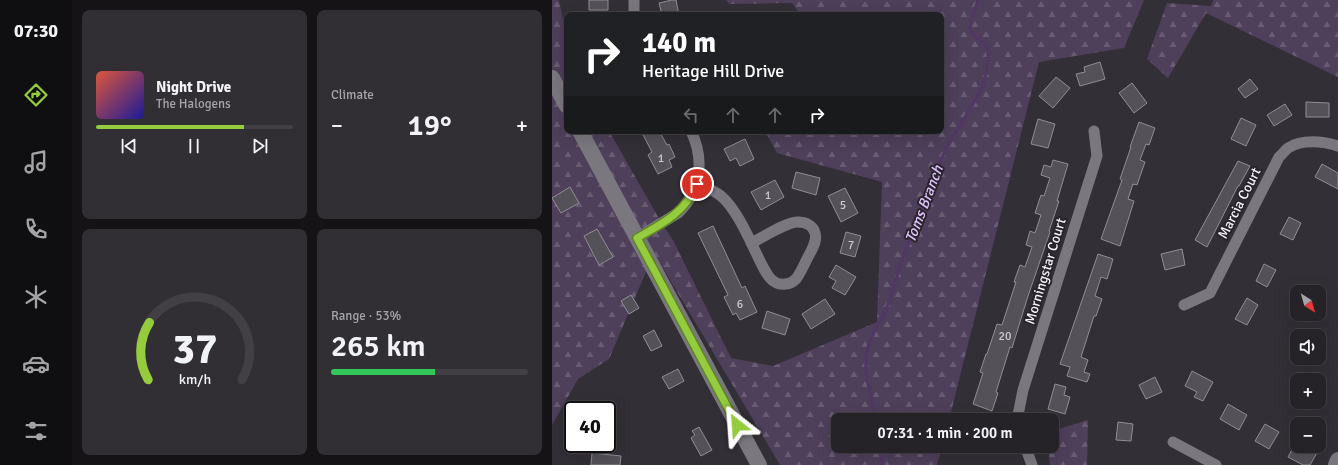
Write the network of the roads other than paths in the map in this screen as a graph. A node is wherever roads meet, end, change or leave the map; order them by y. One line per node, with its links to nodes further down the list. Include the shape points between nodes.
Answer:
1 (634, 0): 2 (street)
2 (634, 12)
3 (552, 78): 4 (street)
4 (564, 100)
5 (1094, 131): 13 (street, Morningstar Court, via 1097,156)
6 (582, 134): 10 (street)
7 (692, 134): 9 (street, via 699,158)
8 (1338, 146): 12 (street, Marcia Court, via 1326,142 1312,142 1288,148 1279,158 1210,294)
9 (697, 184): 10 (street, via 678,213); 11 (street, via 726,200)
10 (637, 238): 17 (street)
11 (751, 243): 11 (street, via 766,273 773,281 782,284 796,279 816,236 810,226 792,223)
12 (1184, 305)
13 (1019, 413)
14 (1173, 442): 19 (street)
15 (1028, 453): 18 (street)
16 (1338, 460): 20 (street)
17 (759, 465)
18 (1032, 465)
19 (1216, 465)
20 (1336, 465)

